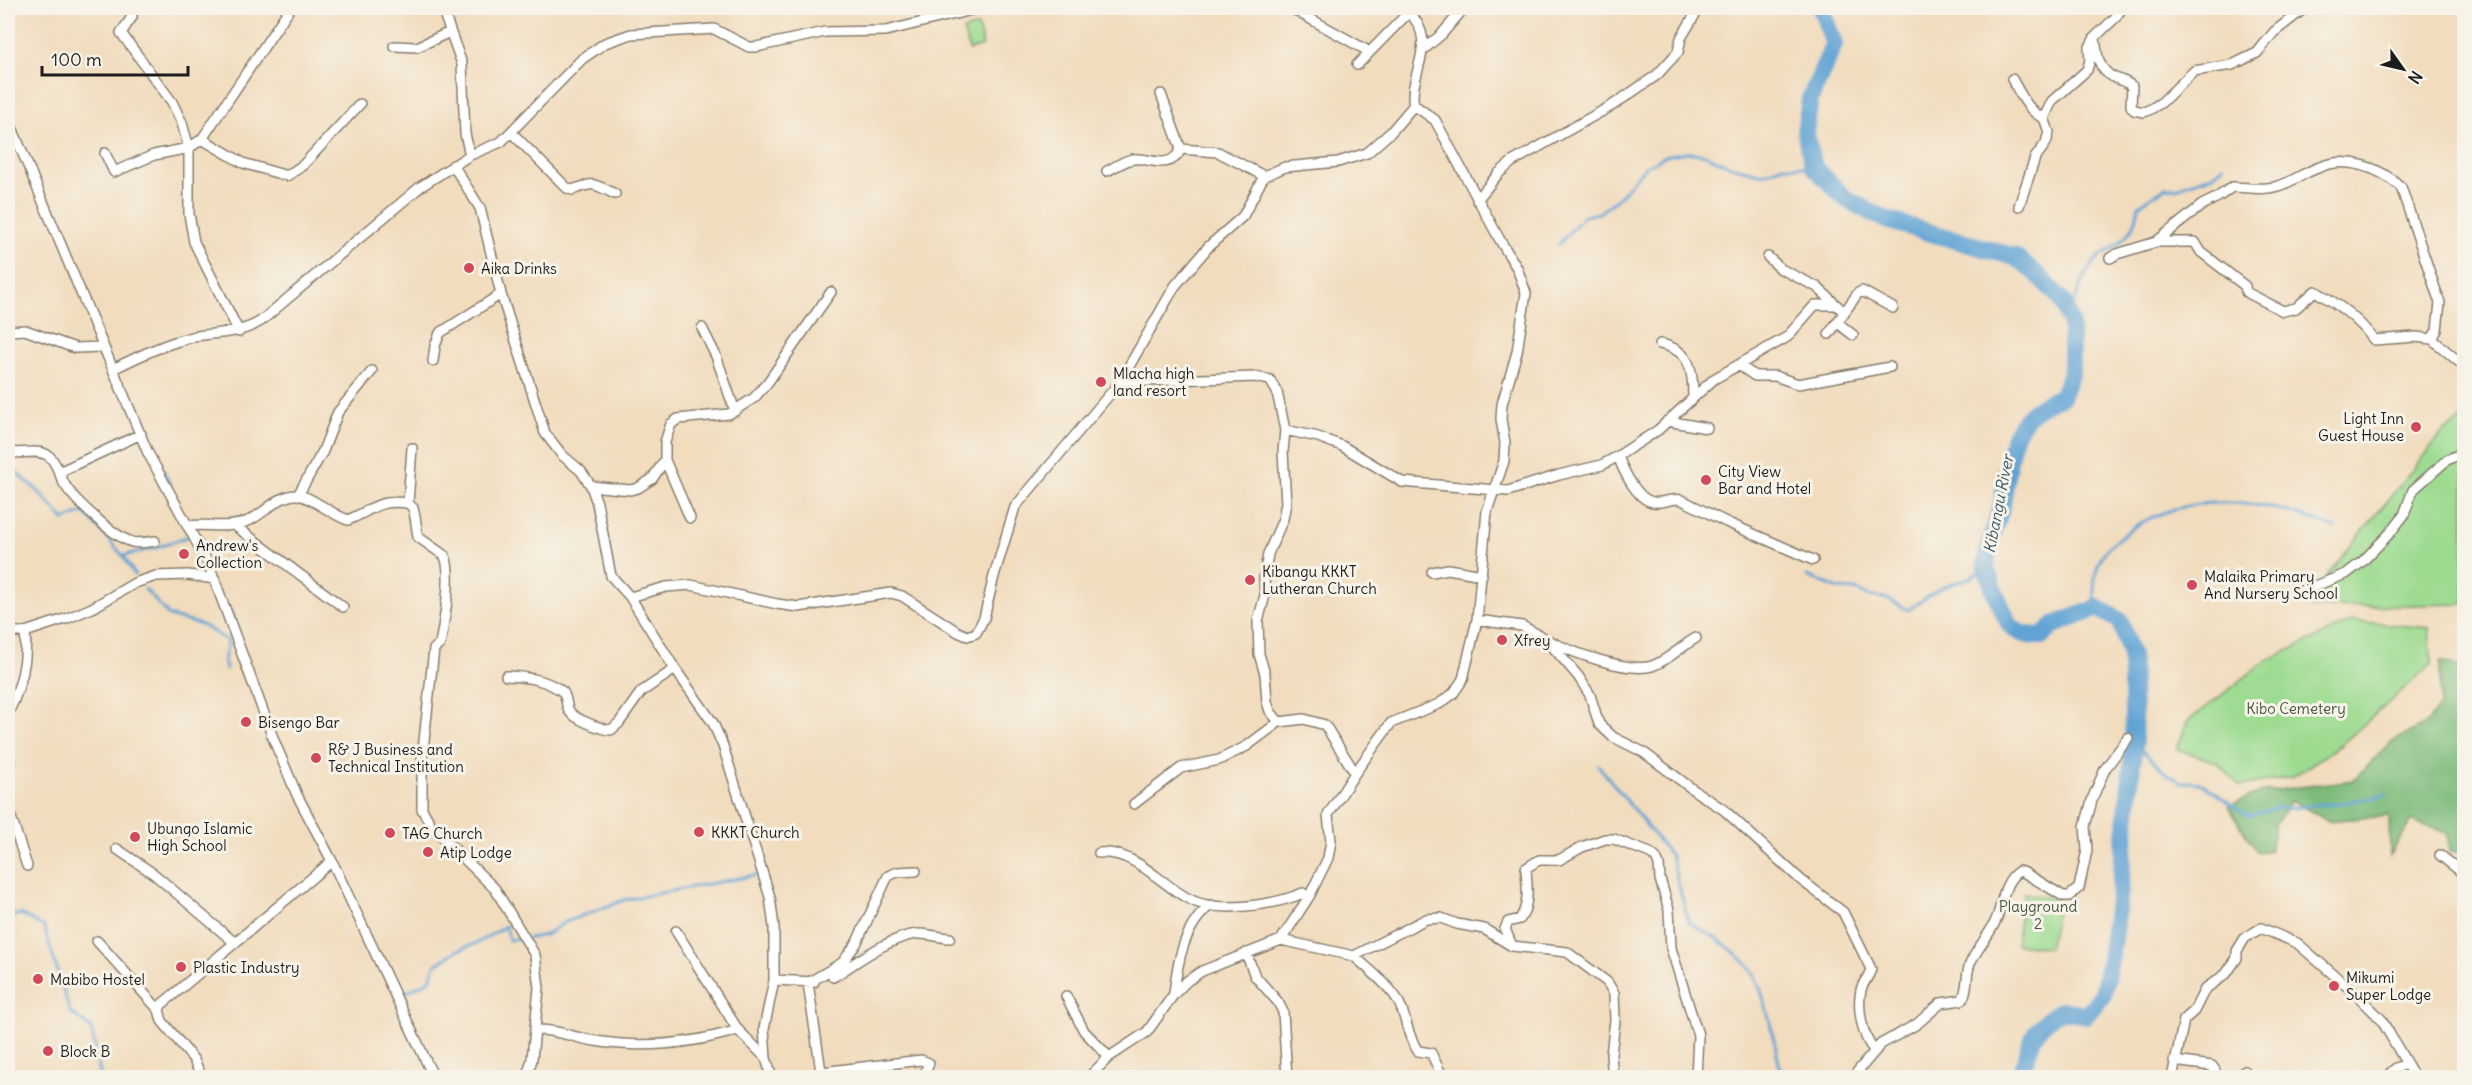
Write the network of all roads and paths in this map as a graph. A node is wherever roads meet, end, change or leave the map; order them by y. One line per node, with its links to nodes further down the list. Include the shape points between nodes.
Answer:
1 (128, 8): 25 (street, via 132,17 121,33 172,102)
2 (290, 8): 24 (street)
3 (442, 8): 11 (street)
4 (980, 8): 23 (street, via 896,30 825,32 756,47 714,29 632,34 605,43 582,59)
5 (1291, 8): 15 (street)
6 (1464, 8): 14 (street)
7 (1699, 8): 33 (street, via 1681,38 1678,52 1657,75 1613,105 1512,162)
8 (2122, 8): 12 (street)
9 (2305, 8): 12 (street, via 2274,32 2257,53 2232,65 2194,71 2162,102 2144,112 2131,106 2130,84 2103,69)
10 (1408, 9): 14 (street, via 1422,31); 15 (street)
11 (450, 32): 13 (street, via 417,47); 28 (street, via 462,64 465,134)
12 (2095, 37): 22 (street, via 2089,49 2091,60 2087,70 2052,101)
13 (394, 46)
14 (1423, 50): 20 (street)
15 (1368, 51): 16 (street)
16 (1357, 65)
17 (2012, 80): 22 (street, via 2028,107)
18 (1161, 94): 26 (street)
19 (360, 104): 24 (street, via 303,165 287,176 243,163)
20 (1414, 105): 31 (street, via 1367,153 1338,162 1285,167); 33 (street, via 1435,120)
21 (8, 118): 51 (street)
22 (2044, 118): 34 (street, via 2049,126 2048,136 2035,158)
23 (512, 133): 28 (street, via 493,147); 32 (street, via 567,188 572,190 587,183)
24 (202, 139): 25 (street)
25 (189, 148): 27 (street, via 147,157 114,172); 46 (street, via 189,214 194,242)
26 (1181, 149): 30 (street, via 1165,162 1134,159); 31 (street, via 1218,152)
27 (105, 153)
28 (470, 155): 29 (street)
29 (453, 165): 39 (street, via 480,208); 46 (street, via 420,187 261,321)
30 (1107, 171)
31 (1264, 176): 58 (street, via 1243,216 1209,246 1175,286)
32 (615, 194)
33 (1477, 201): 72 (street, via 1517,268 1526,293 1517,352 1501,412 1504,461)
34 (2019, 206)
35 (2156, 242): 37 (street); 49 (street, via 2195,242 2200,252 2245,286 2246,292 2283,311 2292,310 2317,291 2344,307 2374,340); 49 (street, via 2202,205 2232,187 2276,187 2321,166 2355,162 2401,187 2440,303)
36 (1768, 256): 40 (street, via 1781,269 1817,287)
37 (2110, 258)
38 (831, 292): 60 (street, via 762,390)
39 (501, 294): 52 (street, via 440,333); 71 (street, via 545,433)
40 (1835, 305): 42 (street); 53 (street, via 1815,305 1787,337)
41 (1893, 308): 42 (street, via 1862,291)
42 (1844, 312): 43 (street)
43 (1838, 323): 47 (street); 48 (street)
44 (702, 328): 60 (street)
45 (8, 331): 51 (street, via 25,330 75,348)
46 (239, 332): 56 (street, via 196,336)
47 (1829, 334)
48 (1853, 335)
49 (2432, 339): 54 (street)
50 (1660, 344): 59 (street, via 1680,351 1689,364)
51 (103, 347): 56 (street)
52 (433, 361)
53 (1740, 366): 55 (street, via 1755,376 1775,376 1798,384); 59 (street, via 1714,379)
54 (2464, 366)
55 (1890, 367)
56 (113, 369): 64 (street)
57 (372, 371): 73 (street, via 338,412 323,451)
58 (1120, 382): 63 (street, via 1265,378 1277,392); 84 (street, via 1015,507 984,618 976,633 968,636 958,632 891,593 798,607 691,585)
59 (1694, 396): 61 (street)
60 (735, 411): 69 (street, via 722,416 678,419 667,430)
61 (1667, 421): 62 (street); 68 (street)
62 (1707, 428)
63 (1285, 430): 72 (street, via 1342,446 1402,482); 94 (street, via 1286,502 1268,554 1265,595 1258,621 1259,654 1268,702)
64 (141, 434): 70 (street); 77 (street)
65 (412, 448): 74 (street)
66 (8, 452): 70 (street, via 40,452)
67 (2464, 452): 83 (street, via 2447,460 2413,490 2404,515 2362,561 2346,573)
68 (1618, 456): 72 (street, via 1602,465 1520,488); 79 (street, via 1632,483 1649,501 1682,500)
69 (665, 460): 71 (street, via 652,478 638,488); 75 (street)
70 (59, 472): 78 (street, via 94,517 130,542)
71 (591, 486): 84 (street, via 611,576)
72 (1493, 490): 81 (street)
73 (298, 495): 74 (street, via 348,520 375,504); 76 (street, via 288,496 247,522)
74 (408, 502): 121 (street, via 413,508 418,537 445,556 448,565 441,641 434,649 426,710 420,776 422,809 432,827 495,889 532,950 539,975)
75 (690, 518)
76 (234, 525): 77 (street); 85 (street)
77 (187, 526): 82 (street)
78 (155, 541)
79 (1813, 560)
80 (1432, 572): 81 (street, via 1448,569)
81 (1482, 575): 86 (street)
82 (215, 579): 88 (street, via 200,575 156,576 135,583 93,608); 102 (street, via 275,743)
83 (2299, 592)
84 (630, 597): 91 (street)
85 (344, 606)
86 (1477, 620): 90 (street, via 1521,626); 96 (street, via 1463,680 1453,693 1439,704 1391,723)
87 (8, 631): 88 (street)
88 (25, 632): 93 (street, via 22,681)
89 (1696, 638): 90 (street, via 1646,666 1601,661)
90 (1546, 639): 123 (street, via 1578,676 1590,695 1599,724 1613,737 1643,752 1724,810 1846,915 1870,969 1860,999 1864,1031)
91 (675, 669): 92 (street, via 640,692 611,730 573,715 563,692 548,683); 116 (street, via 713,723 752,837 770,897)
92 (506, 676)
93 (8, 713)
94 (1279, 722): 96 (street, via 1304,718 1325,725); 97 (street, via 1233,754 1204,765 1181,768)
95 (2128, 738): 123 (street, via 2105,769 2092,797 2079,888 2063,896 2025,873 2019,871 2012,876 1996,920 1969,965 1962,1000 1941,1003 1917,1024)
96 (1355, 773): 110 (street, via 1328,815 1328,858)
97 (1134, 804)
98 (8, 808): 103 (street)
99 (117, 849): 112 (street, via 154,874)
100 (1100, 853): 107 (street, via 1119,855 1149,870 1190,900)
101 (2440, 855): 105 (street)
102 (332, 861): 112 (street); 130 (street)
103 (27, 866)
104 (916, 871): 117 (street, via 888,876 856,944 842,963)
105 (2464, 874)
106 (1303, 893): 107 (street, via 1285,901 1246,907)
107 (1211, 905): 118 (street, via 1197,917 1189,932)
108 (676, 931): 122 (street)
109 (950, 938): 117 (street, via 920,934 901,938 832,977)
110 (1281, 940): 114 (street); 115 (street)
111 (97, 941): 120 (street)
112 (235, 943): 120 (street)
113 (1512, 946): 115 (street, via 1484,929 1435,918); 137 (street, via 1567,952 1607,982 1615,997); 138 (street, via 1505,929 1509,922 1524,914 1526,868 1531,864 1559,860 1605,839 1650,853 1659,865 1669,910 1671,948 1698,1035)
114 (1246, 953): 118 (street, via 1203,971); 135 (street, via 1255,976 1282,1012)
115 (1354, 956): 136 (street, via 1395,996 1413,1044 1418,1051 1431,1053)
116 (774, 980): 117 (street); 125 (street, via 764,1029)
117 (808, 983): 128 (street)
118 (1174, 994): 124 (street, via 1147,1032)
119 (1066, 996): 124 (street, via 1084,1031)
120 (159, 1010): 129 (street, via 162,1021 194,1060)
121 (536, 1030): 122 (street, via 554,1030 595,1041 651,1045 700,1041); 131 (street)
122 (738, 1030): 125 (street)
123 (1874, 1050): 139 (street)
124 (1109, 1057): 134 (street)
125 (766, 1058): 132 (street)
126 (2174, 1061): 127 (street, via 2184,1020 2194,1011 2205,989 2226,974 2245,938 2261,928 2297,943 2356,994 2381,1019); 140 (street); 141 (street, via 2212,1066)
127 (2406, 1064): 144 (street); 145 (street)
128 (822, 1075): 133 (street, via 921,1060 929,1063)
129 (202, 1077)
130 (434, 1077)
131 (527, 1077)
132 (772, 1077)
133 (923, 1077)
134 (1088, 1077)
135 (1287, 1077)
136 (1443, 1077)
137 (1613, 1077)
138 (1696, 1077)
139 (1852, 1077)
140 (2172, 1077)
141 (2214, 1077)
142 (2236, 1077): 143 (street, via 2245,1071)
143 (2248, 1077)
144 (2385, 1077)
145 (2415, 1077)

